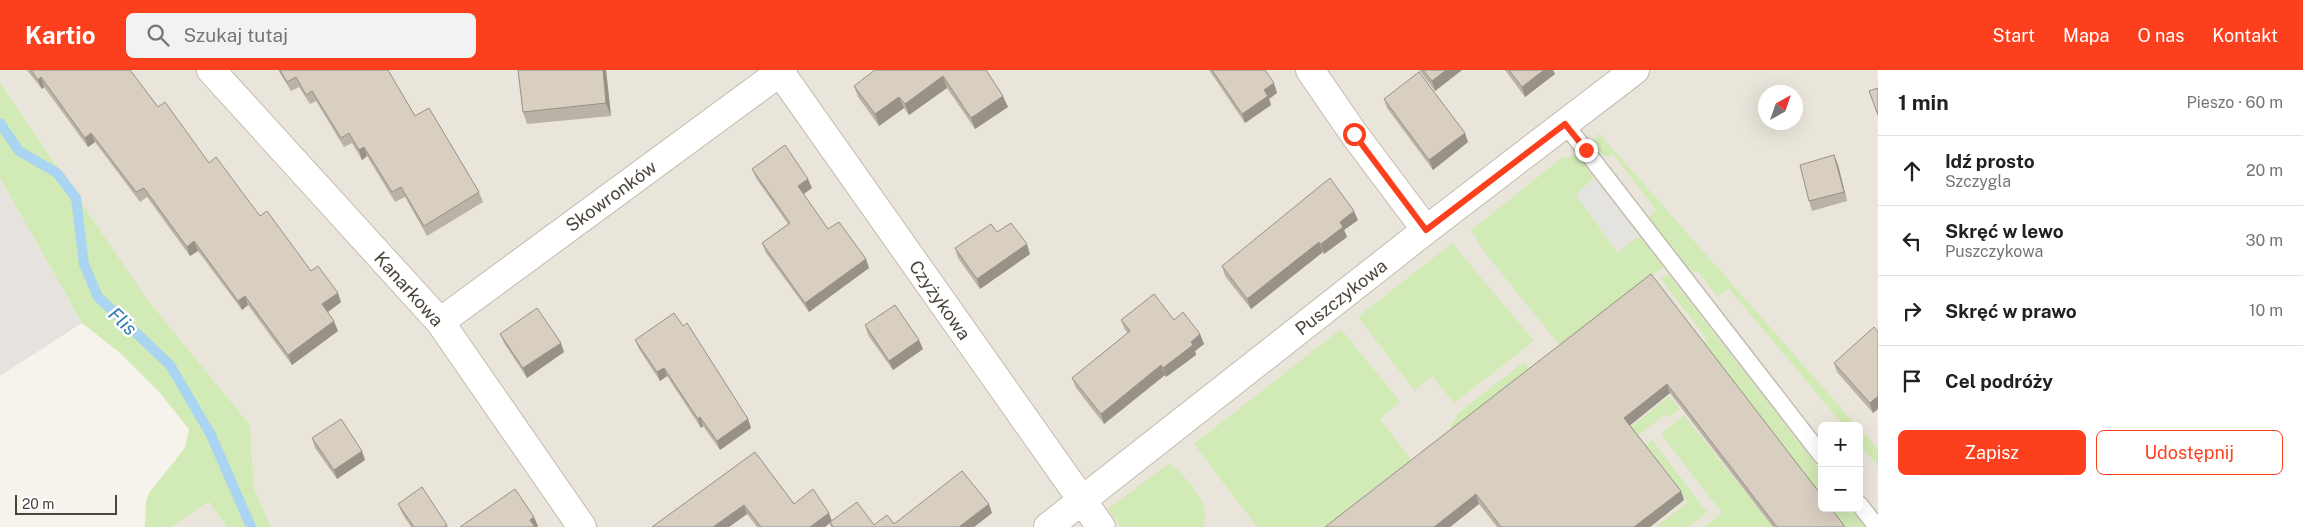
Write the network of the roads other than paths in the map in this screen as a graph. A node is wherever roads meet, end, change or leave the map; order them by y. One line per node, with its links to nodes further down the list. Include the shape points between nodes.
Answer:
1 (211, 70): 7 (street, Kanarkowa)
2 (1310, 70): 6 (street)
3 (781, 71): 7 (street, Skowronków); 9 (street, Czyżykowa)
4 (1626, 72): 5 (street, Puszczykowa)
5 (1565, 124): 6 (street, Puszczykowa); 8 (lane)
6 (1426, 230): 9 (street, Puszczykowa)
7 (440, 322): 11 (street, Kanarkowa)
8 (1818, 451)
9 (1082, 502): 12 (street, Puszczykowa); 13 (street, Czyżykowa)
10 (1863, 509): 14 (lane)
11 (582, 527)
12 (1048, 527)
13 (1101, 527)
14 (1877, 527)

